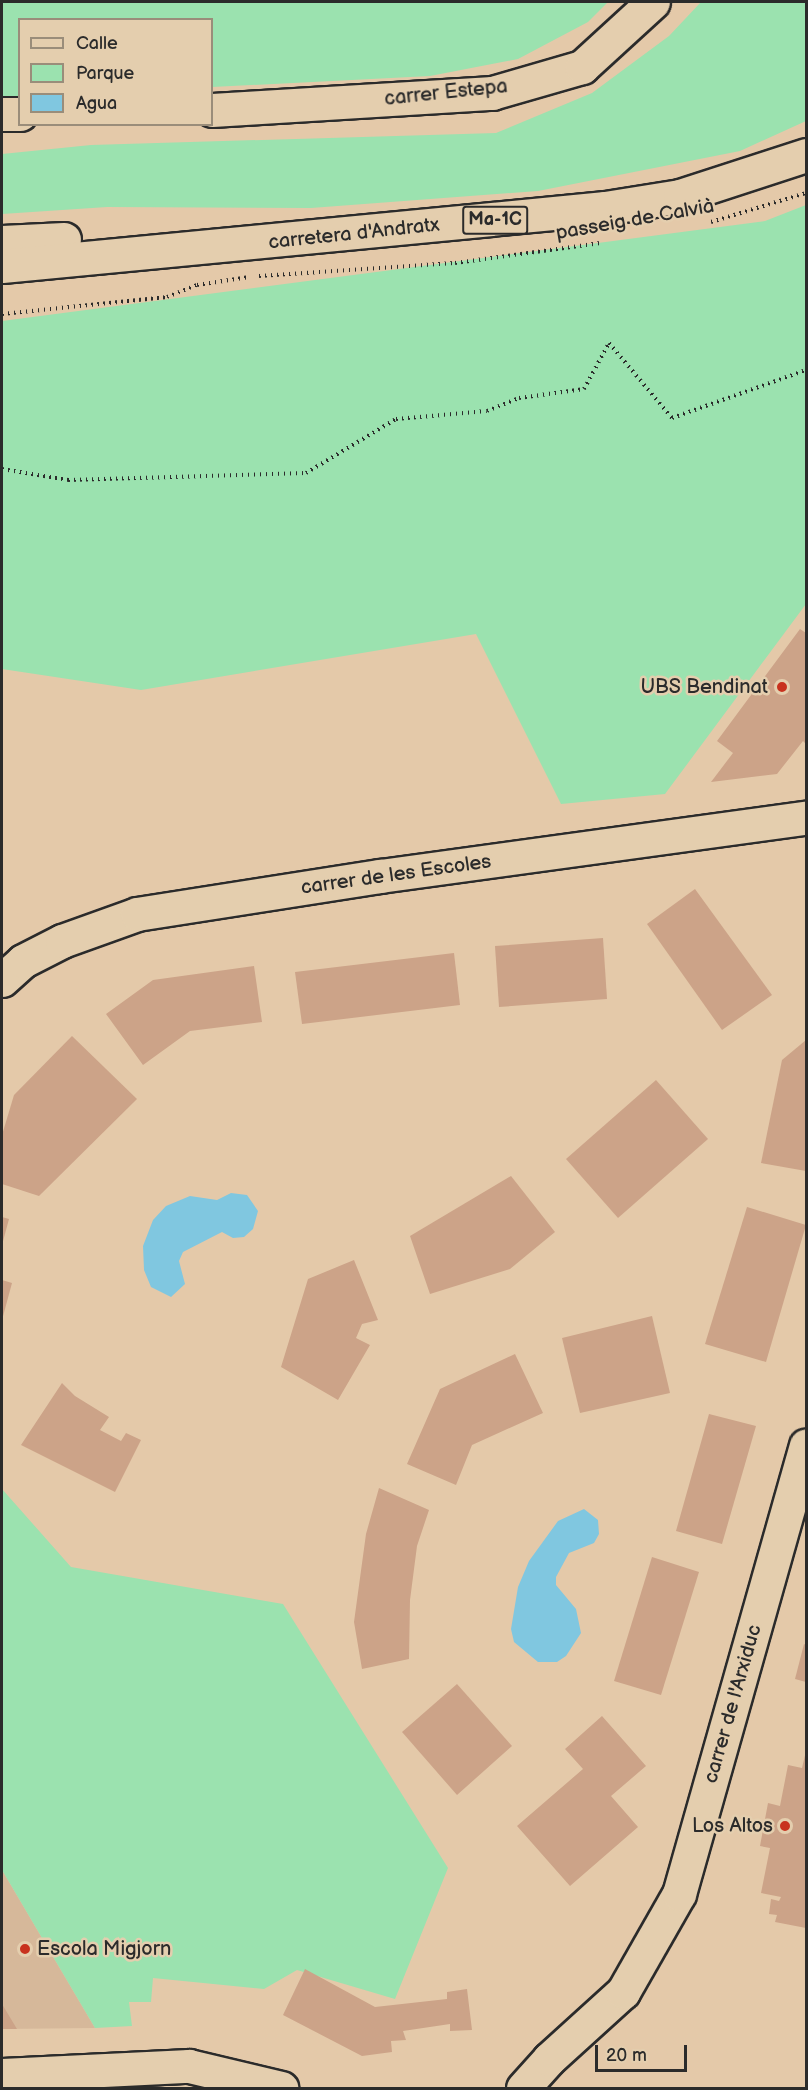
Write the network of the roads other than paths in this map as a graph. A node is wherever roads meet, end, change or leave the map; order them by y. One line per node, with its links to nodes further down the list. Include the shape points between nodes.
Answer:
1 (653, 2): 2 (street, carrer Estepa, via 582,67 492,93)
2 (213, 110)
3 (2, 114): 4 (street)
4 (18, 114)
5 (807, 155): 7 (street, carretera d'Andratx / Ma-1C, via 680,196 604,208)
6 (2, 242): 7 (street, via 81,239)
7 (127, 254): 8 (street, carretera d'Andratx / Ma-1C)
8 (2, 266)
9 (807, 818): 10 (street, carrer de les Escoles, via 137,914 62,941 22,962)
10 (2, 980)
11 (807, 1446): 14 (street, carrer de l'Arxiduc, via 679,1894 623,1992)
12 (2, 2075): 13 (street, via 189,2066)
13 (281, 2088)
14 (523, 2088)

